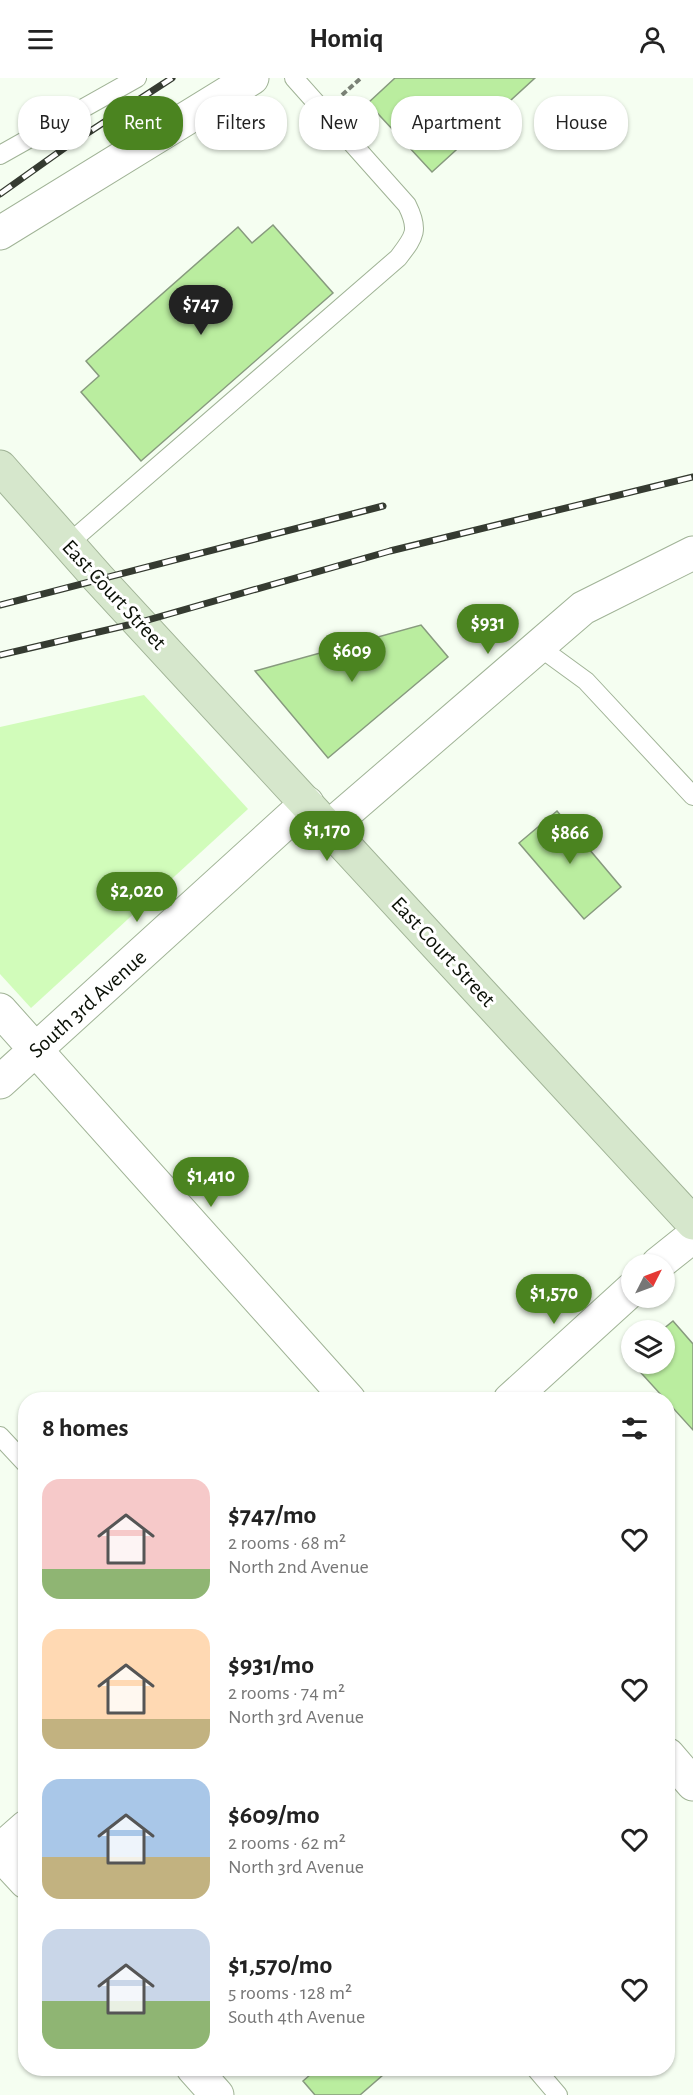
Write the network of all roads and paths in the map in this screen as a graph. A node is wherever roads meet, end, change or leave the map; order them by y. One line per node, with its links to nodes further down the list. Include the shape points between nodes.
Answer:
1 (137, 78): 5 (lane)
2 (252, 78): 8 (street)
3 (294, 78): 10 (lane, via 407,205 414,219 414,237 398,258)
4 (361, 78): 6 (path)
5 (106, 85): 7 (lane)
6 (341, 96)
7 (0, 155)
8 (0, 232)
9 (0, 467): 10 (street, East Court Street)
10 (68, 544): 14 (street, East Court Street)
11 (693, 552): 12 (street, via 583,608)
12 (538, 646): 13 (lane, via 586,681); 15 (street)
13 (693, 796)
14 (307, 802): 15 (street, East Court Street); 17 (street, South 3rd Avenue)
15 (329, 827): 19 (street, East Court Street)
16 (0, 1010): 17 (street)
17 (36, 1050): 18 (street, South 3rd Avenue); 23 (street)
18 (0, 1082)
19 (693, 1223)
20 (693, 1236): 21 (street)
21 (670, 1254)
22 (621, 1299): 24 (street)
23 (342, 1392)
24 (519, 1392)
25 (0, 1436): 26 (lane)
26 (18, 1455)
27 (675, 1763): 28 (street)
28 (693, 1784)
29 (18, 1835): 30 (street)
30 (0, 1852): 31 (street)
31 (18, 1873)
32 (200, 2076): 34 (street)
33 (542, 2076): 35 (lane)
34 (217, 2095)
35 (558, 2095)

